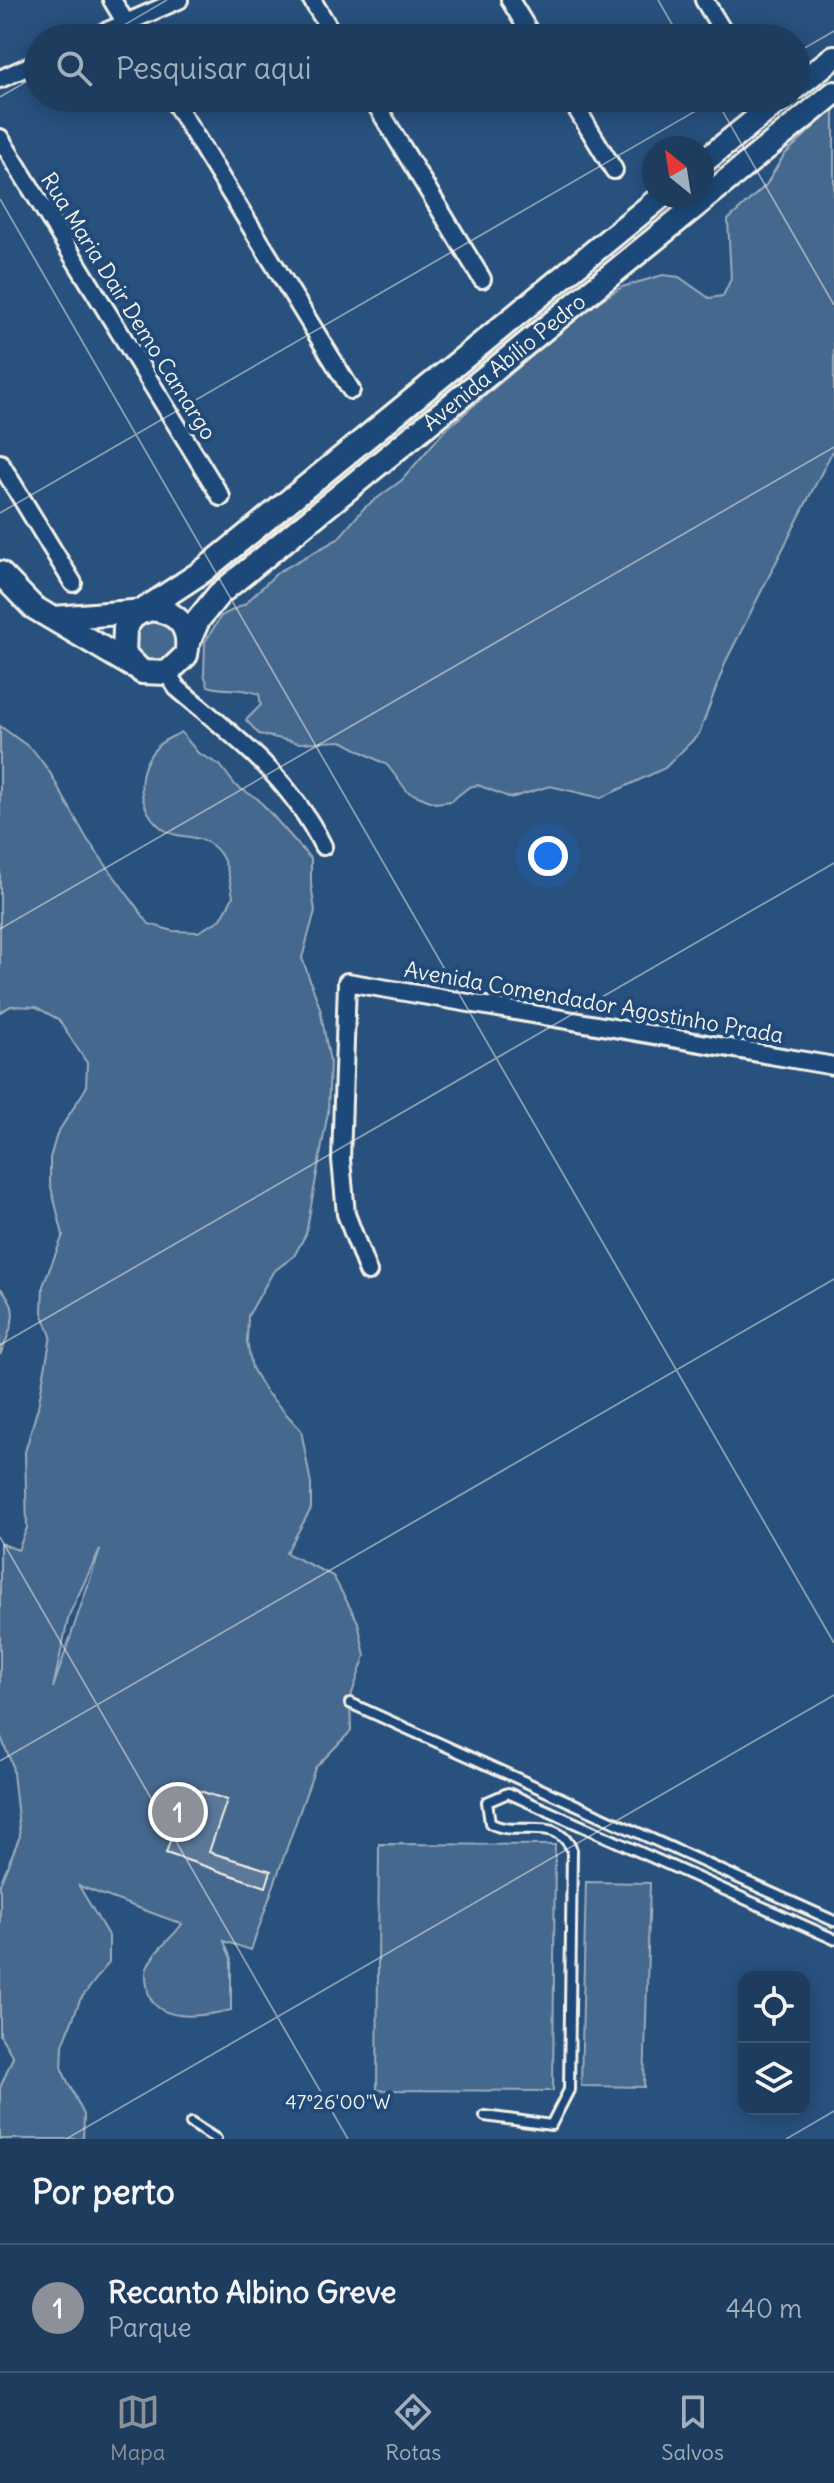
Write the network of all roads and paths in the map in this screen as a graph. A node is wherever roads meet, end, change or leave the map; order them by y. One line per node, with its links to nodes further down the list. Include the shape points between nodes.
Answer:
1 (112, 0): 6 (street)
2 (179, 0): 6 (street)
3 (312, 0): 7 (street)
4 (510, 0): 8 (street)
5 (704, 0): 9 (street)
6 (126, 23)
7 (327, 24)
8 (525, 24)
9 (719, 24)
10 (834, 57): 12 (street)
11 (24, 68): 13 (street)
12 (810, 76)
13 (0, 79)
14 (834, 93): 31 (street, Avenida Abílio Pedro, via 219,594)
15 (181, 112): 24 (street)
16 (381, 112): 23 (street)
17 (579, 112): 21 (street)
18 (765, 112): 20 (street)
19 (0, 138): 26 (street, Rua Maria Dair Demo Camargo)
20 (714, 153)
21 (614, 170)
22 (647, 208): 29 (street, Avenida Abílio Pedro, via 203,571)
23 (482, 279)
24 (351, 390)
25 (0, 463): 28 (street)
26 (221, 497)
27 (0, 573): 30 (street, via 33,607)
28 (73, 583)
29 (147, 610): 30 (street); 31 (street, via 177,617 186,628); 32 (street, via 125,628 124,654)
30 (54, 618): 32 (street)
31 (188, 643): 33 (street, via 178,666)
32 (131, 665): 33 (street, via 142,672)
33 (167, 673): 34 (street, via 177,688 281,779 305,808)
34 (323, 846)
35 (834, 1066): 36 (street, Avenida Comendador Agostinho Prada, via 347,982 341,1160 346,1214)
36 (368, 1272)
37 (350, 1703): 38 (lane)
38 (834, 1921)
39 (834, 1939): 40 (lane, via 508,1793 496,1795 487,1802 490,1823 502,1830 553,1830 572,1850 569,2090 551,2125)
40 (485, 2116)
41 (191, 2123): 42 (lane)
42 (216, 2139)

